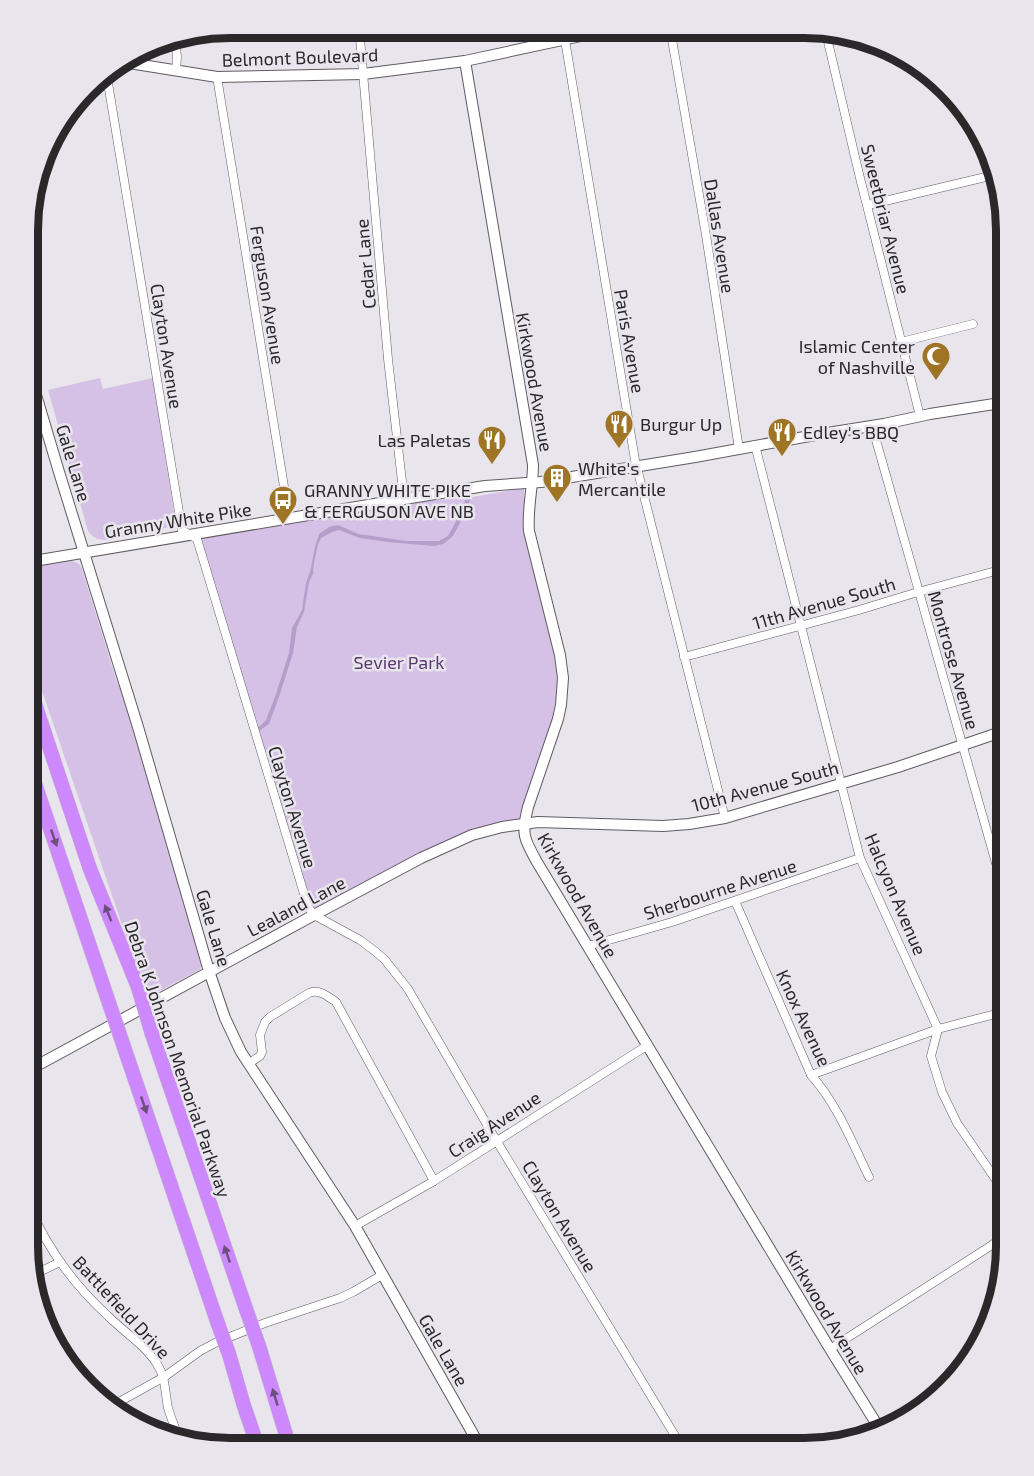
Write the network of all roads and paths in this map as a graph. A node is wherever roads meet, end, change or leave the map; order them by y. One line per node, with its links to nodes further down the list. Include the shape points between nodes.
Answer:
1 (577, 37): 5 (street, Belmont Boulevard)
2 (672, 37): 22 (street, Dallas Avenue)
3 (360, 38): 10 (street, Cedar Lane)
4 (827, 39): 14 (street, Sweetbriar Avenue)
5 (565, 40): 7 (street, Belmont Boulevard); 23 (street, Paris Avenue)
6 (176, 45): 9 (street)
7 (465, 61): 10 (street, Belmont Boulevard); 24 (street, Kirkwood Avenue)
8 (132, 63): 9 (street, Belmont Boulevard)
9 (176, 70): 11 (street, Belmont Boulevard)
10 (363, 74): 11 (street, Belmont Boulevard); 25 (street, Cedar Lane)
11 (218, 77): 26 (street, Ferguson Avenue)
12 (108, 81): 27 (street, Clayton Avenue, via 182,530)
13 (988, 176): 14 (street)
14 (868, 205): 16 (street, Sweetbriar Avenue)
15 (973, 324): 16 (street)
16 (902, 342): 19 (street, Sweetbriar Avenue)
17 (38, 401): 28 (street, Gale Lane)
18 (996, 404): 19 (street, Granny White Pike)
19 (920, 416): 20 (street, Granny White Pike)
20 (873, 426): 21 (street, Granny White Pike); 31 (street, Montrose Avenue)
21 (755, 446): 22 (street, Granny White Pike); 32 (street, Halcyon Avenue)
22 (739, 449): 23 (street, Granny White Pike)
23 (636, 466): 24 (street, Granny White Pike); 33 (street, Paris Avenue)
24 (533, 482): 25 (street, Granny White Pike); 40 (street, Kirkwood Avenue, via 529,531 563,678 558,719)
25 (404, 499): 26 (street, Granny White Pike)
26 (290, 517): 27 (street, Granny White Pike)
27 (190, 535): 28 (street, Granny White Pike); 44 (street, Clayton Avenue, via 197,539 308,907)
28 (84, 552): 29 (street, Granny White Pike); 46 (street, Gale Lane)
29 (38, 560)
30 (996, 571): 31 (street, 11th Avenue South)
31 (918, 592): 32 (street, 11th Avenue South); 36 (street, Montrose Avenue)
32 (800, 625): 33 (street, 11th Avenue South); 37 (street, Halcyon Avenue)
33 (684, 657): 39 (street, Paris Avenue)
34 (38, 713): 69 (highway, Debra K Johnson Memorial Parkway, one-way to 34, bridge, via 138,987 90,869)
35 (996, 734): 36 (street, 10th Avenue South)
36 (963, 745): 37 (street, 10th Avenue South); 42 (street, Montrose Avenue)
37 (840, 783): 39 (street, 10th Avenue South); 41 (street, Halcyon Avenue)
38 (38, 792): 68 (highway, one-way to 68, bridge, via 229,1354)
39 (724, 818): 40 (street, 10th Avenue South, via 663,826 538,822)
40 (524, 825): 44 (street, Lealand Lane, via 488,830 457,841); 45 (street, Kirkwood Avenue, via 527,844)
41 (861, 858): 43 (street, Sherbourne Avenue); 48 (street, Halcyon Avenue)
42 (996, 863)
43 (735, 901): 45 (street, Sherbourne Avenue); 52 (street, Knox Avenue)
44 (314, 915): 46 (street, Lealand Lane); 53 (street, Clayton Avenue, via 360,940 385,960 408,989)
45 (588, 946): 49 (street, Kirkwood Avenue)
46 (210, 971): 50 (street, Gale Lane, via 225,1018); 51 (street, Lealand Lane)
47 (996, 1014): 48 (street)
48 (938, 1029): 52 (street); 56 (street, via 931,1056 942,1092)
49 (648, 1045): 53 (street, Craig Avenue); 63 (street, Kirkwood Avenue)
50 (248, 1064): 55 (street, via 262,1052 260,1035 265,1022 315,990 324,993 336,1002); 58 (street, Gale Lane)
51 (38, 1065)
52 (811, 1075): 54 (street, Knox Avenue, via 835,1109)
53 (496, 1140): 55 (street, Craig Avenue); 71 (street, Clayton Avenue)
54 (869, 1177)
55 (434, 1181): 58 (street, Craig Avenue)
56 (996, 1181)
57 (38, 1225): 60 (street, Battlefield Drive)
58 (355, 1226): 62 (street, Gale Lane)
59 (996, 1242): 63 (street)
60 (60, 1262): 61 (street); 64 (street, Battlefield Drive, via 94,1302 151,1355)
61 (40, 1272)
62 (382, 1275): 64 (street, via 340,1298 217,1342); 70 (street, Gale Lane)
63 (830, 1349): 66 (street, Kirkwood Avenue)
64 (164, 1377): 65 (street); 67 (street, Battlefield Drive)
65 (118, 1402)
66 (877, 1424)
67 (176, 1431)
68 (254, 1438)
69 (287, 1438)
70 (475, 1438)
71 (675, 1438)

